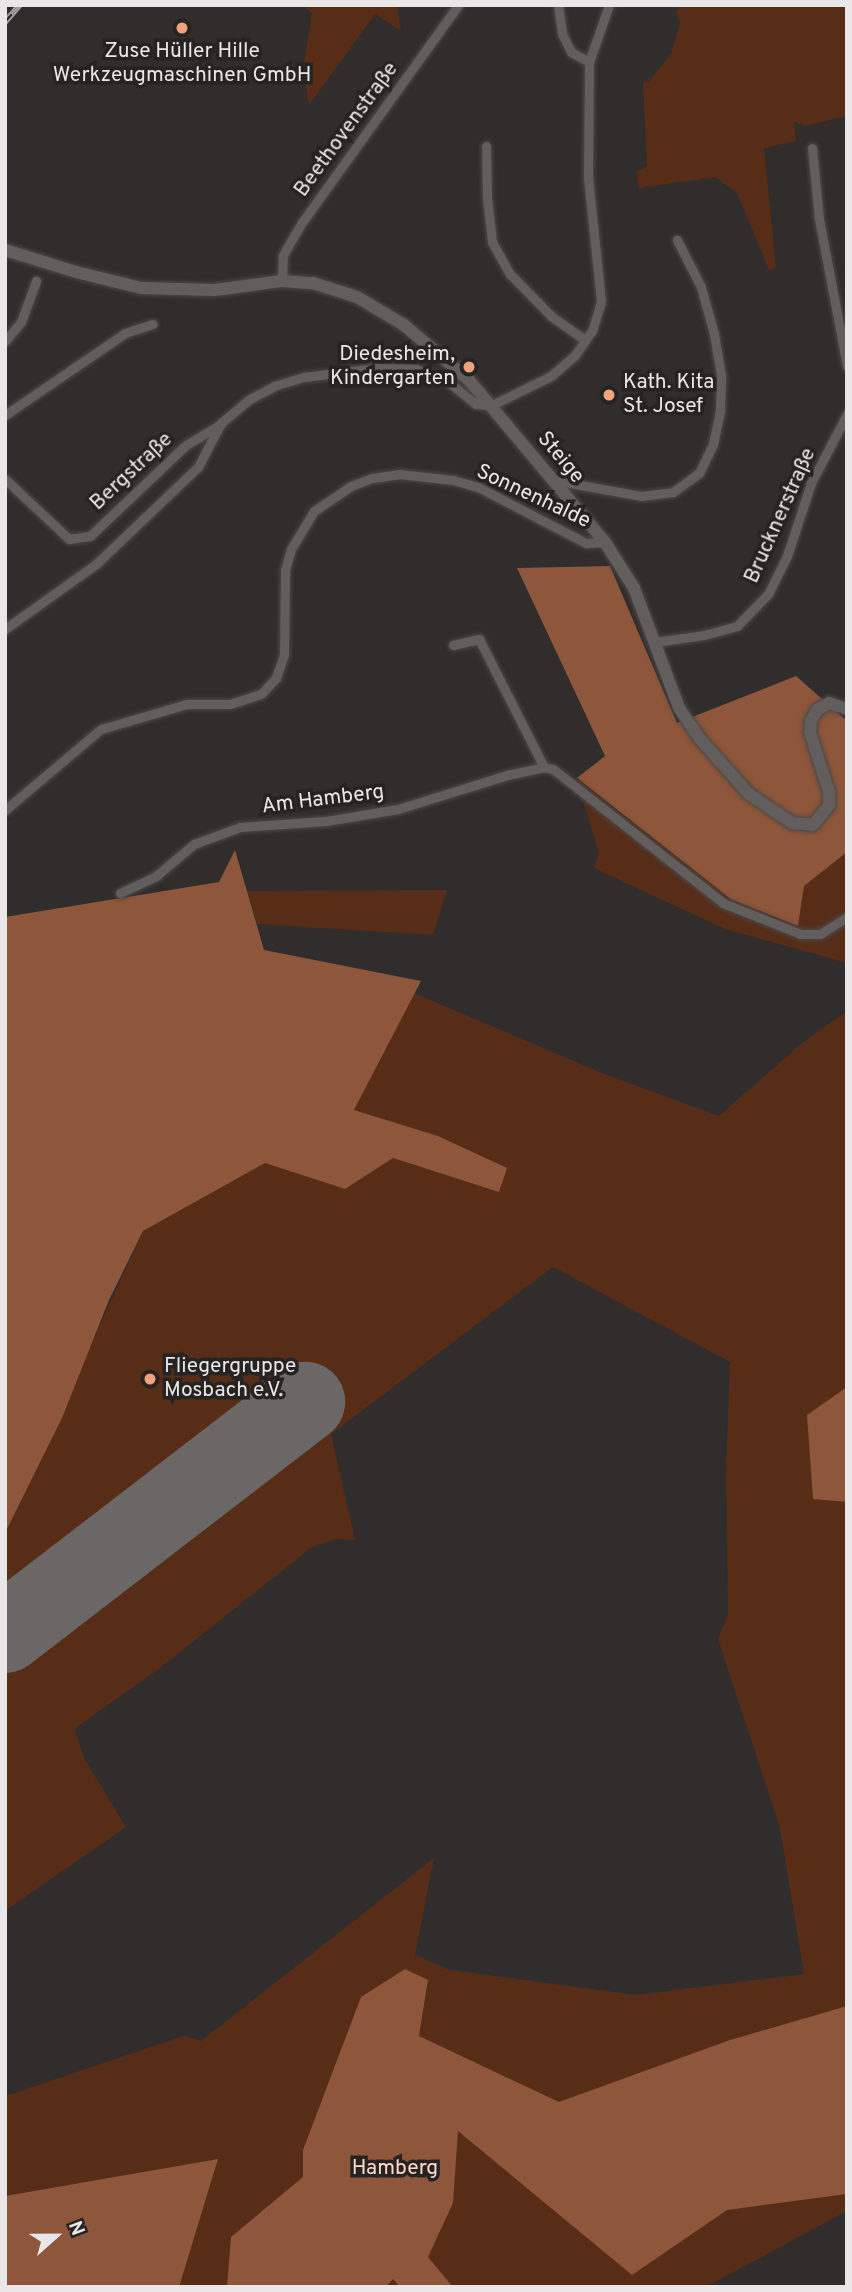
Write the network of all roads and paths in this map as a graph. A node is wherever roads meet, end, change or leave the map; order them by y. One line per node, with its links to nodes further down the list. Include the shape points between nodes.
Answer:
1 (458, 5): 10 (street, Beethovenstraße, via 303,222 283,255)
2 (558, 5): 4 (street, via 566,43)
3 (609, 5): 4 (street)
4 (589, 62): 12 (street, via 588,178 601,302)
5 (486, 146): 12 (street, via 492,242 510,274 551,316)
6 (812, 148): 14 (street, via 819,219)
7 (677, 240): 20 (street, via 701,286 721,375 713,444 699,473 673,492 641,496)
8 (5, 250): 10 (street, Steige, via 141,288 215,290)
9 (36, 281): 13 (street, via 21,322)
10 (282, 281): 15 (street, Steige, via 313,283 357,297 404,325 450,361)
11 (153, 324): 17 (street, via 125,333)
12 (586, 340): 15 (street, via 551,376)
13 (5, 341)
14 (847, 366)
15 (492, 405): 18 (street, via 476,404 446,380 416,369 376,368 304,377 274,386); 20 (street, Steige)
16 (847, 414): 23 (street, Brucknerstraße, via 811,483 787,556 768,594 737,626)
17 (5, 415)
18 (221, 423): 19 (street, Bergstraße, via 186,445 90,536 69,539); 22 (street, via 198,467 156,508 96,564)
19 (5, 479)
20 (553, 480): 21 (street, Steige)
21 (605, 542): 23 (street, Steige, via 634,589); 27 (street, Sonnenhalde, via 586,543 478,487 453,480 399,474 351,486 314,511 291,550 285,570 284,655 276,678 261,694 230,704 187,704 102,729)
22 (5, 629)
23 (655, 642): 25 (street, Steige, via 679,708 699,739 749,794 792,823 813,825 828,805 829,792 810,732 811,721 817,710 829,703)
24 (453, 645): 26 (street, via 479,639)
25 (847, 709)
26 (544, 767): 28 (street, Am Hamberg, via 398,808 326,821 240,827 194,844 156,876); 29 (street, via 553,769 723,903 801,934 820,934)
27 (5, 810)
28 (120, 893)
29 (847, 918)

